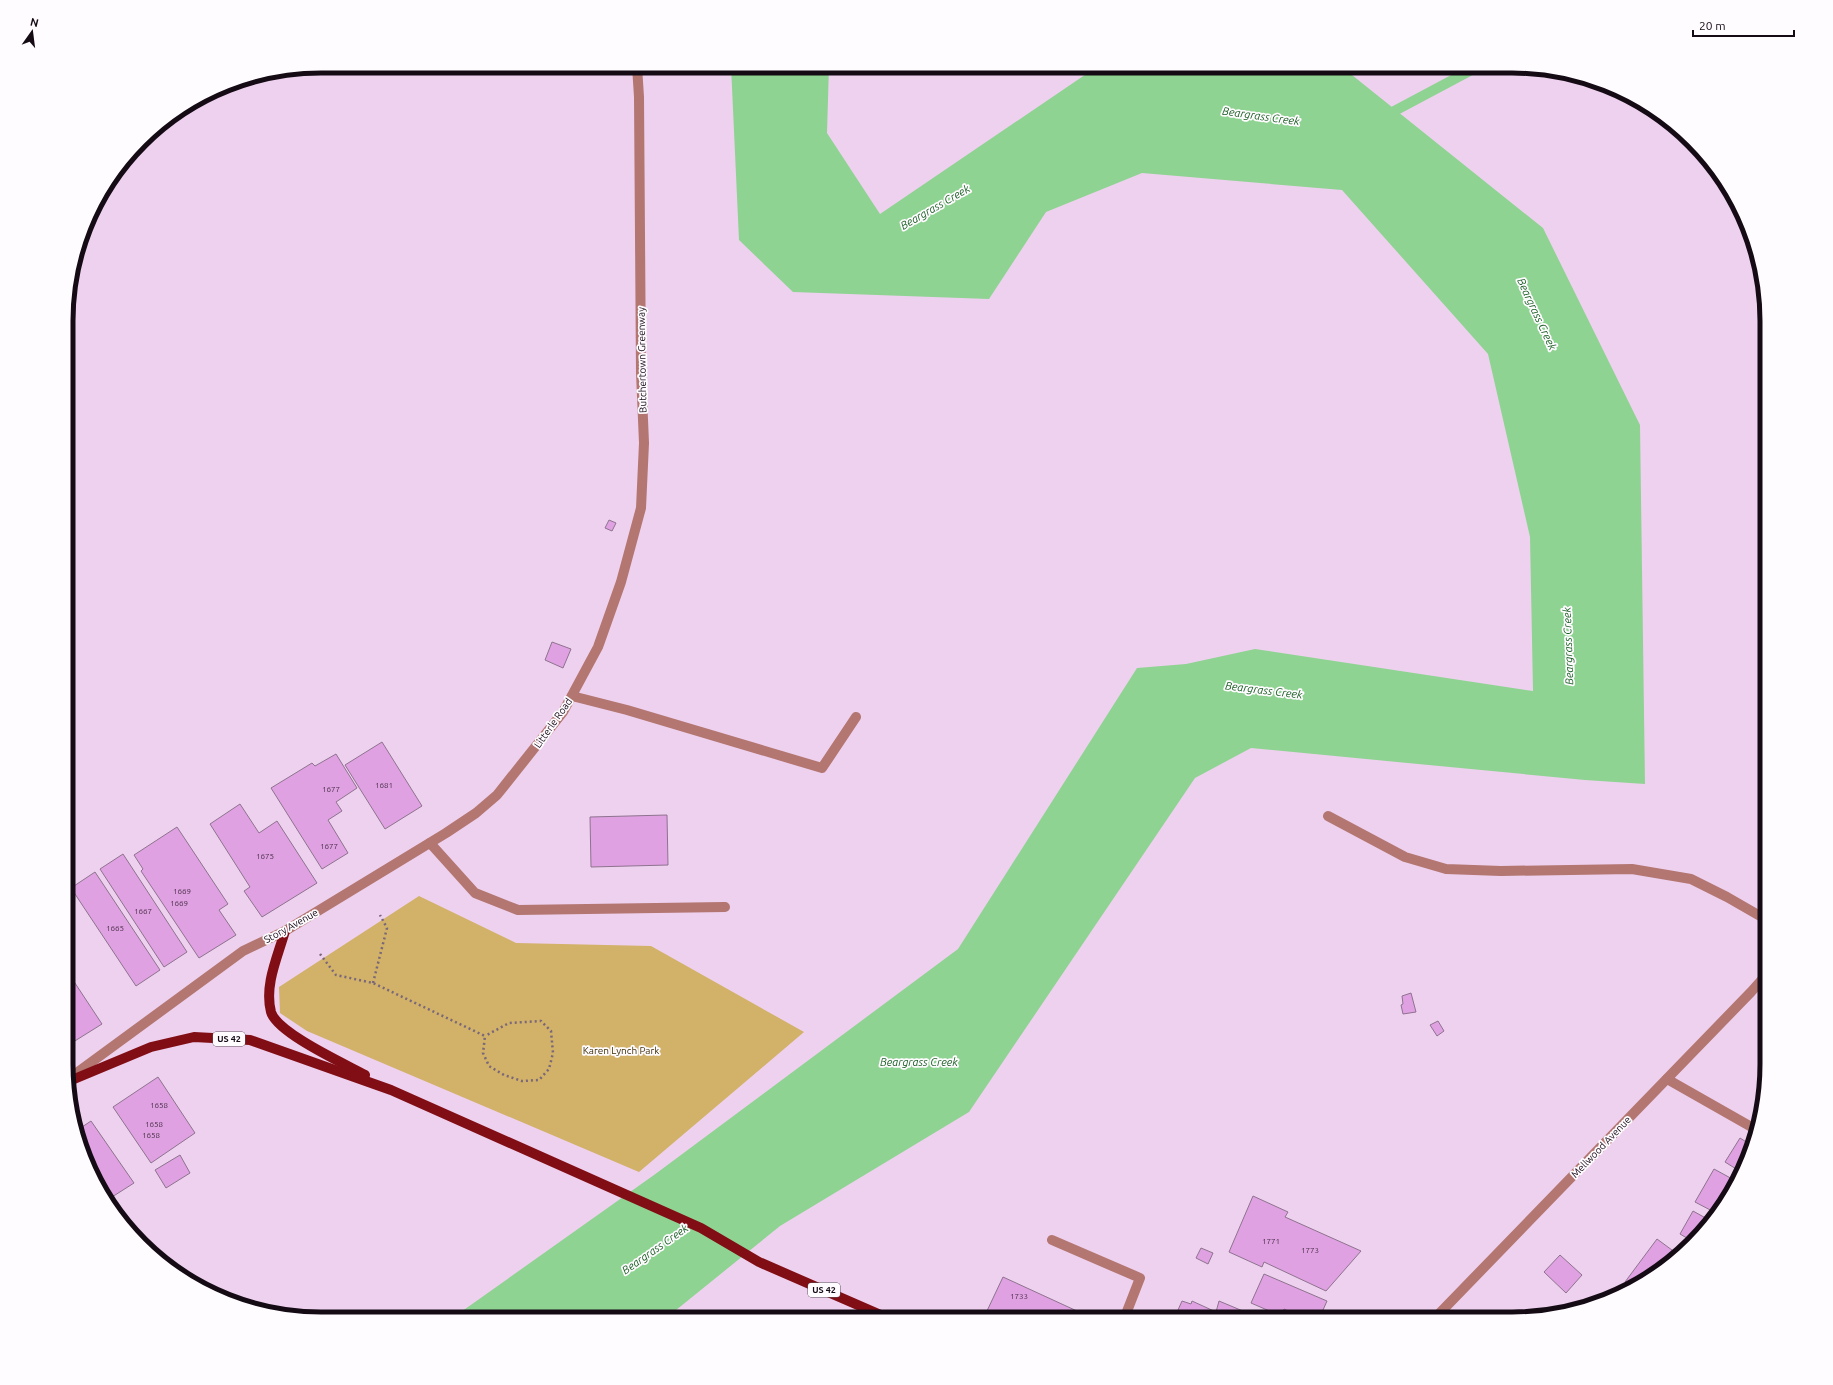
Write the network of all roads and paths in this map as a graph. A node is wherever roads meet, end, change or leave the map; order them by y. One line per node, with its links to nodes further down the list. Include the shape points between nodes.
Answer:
1 (637, 73): 2 (street, Butchertown Greenway, via 644,443 641,508 621,582)
2 (598, 647): 3 (street, Litterle Road)
3 (572, 696): 4 (street, via 822,768); 5 (street, Litterle Road, via 563,712)
4 (856, 717)
5 (515, 774): 7 (street, Story Avenue, via 497,795 476,813)
6 (1328, 816): 10 (street, via 1405,857 1446,869 1632,869 1691,879)
7 (430, 843): 8 (street, via 475,893 518,910); 11 (street, Story Avenue)
8 (725, 907)
9 (380, 915): 14 (path, via 387,928)
10 (1760, 916)
11 (285, 931): 16 (street, Story Avenue, via 243,951); 19 (main road, via 271,978 272,1013 282,1027 300,1039)
12 (320, 954): 14 (path, via 336,975)
13 (1760, 981): 18 (street, Mellwood Avenue)
14 (373, 983): 15 (path)
15 (485, 1036): 15 (path, via 483,1053 489,1066 504,1075 522,1081 539,1080 549,1069 553,1041 551,1031 541,1022 509,1023)
16 (74, 1076)
17 (74, 1078): 19 (main road, US 42, via 151,1047 194,1037 250,1040)
18 (1668, 1079): 20 (street); 24 (street, Mellwood Avenue)
19 (391, 1090): 22 (main road, US 42, via 701,1228 759,1262)
20 (1752, 1127)
21 (1052, 1240): 23 (street, via 1140,1278)
22 (874, 1312)
23 (1127, 1312)
24 (1441, 1312)

